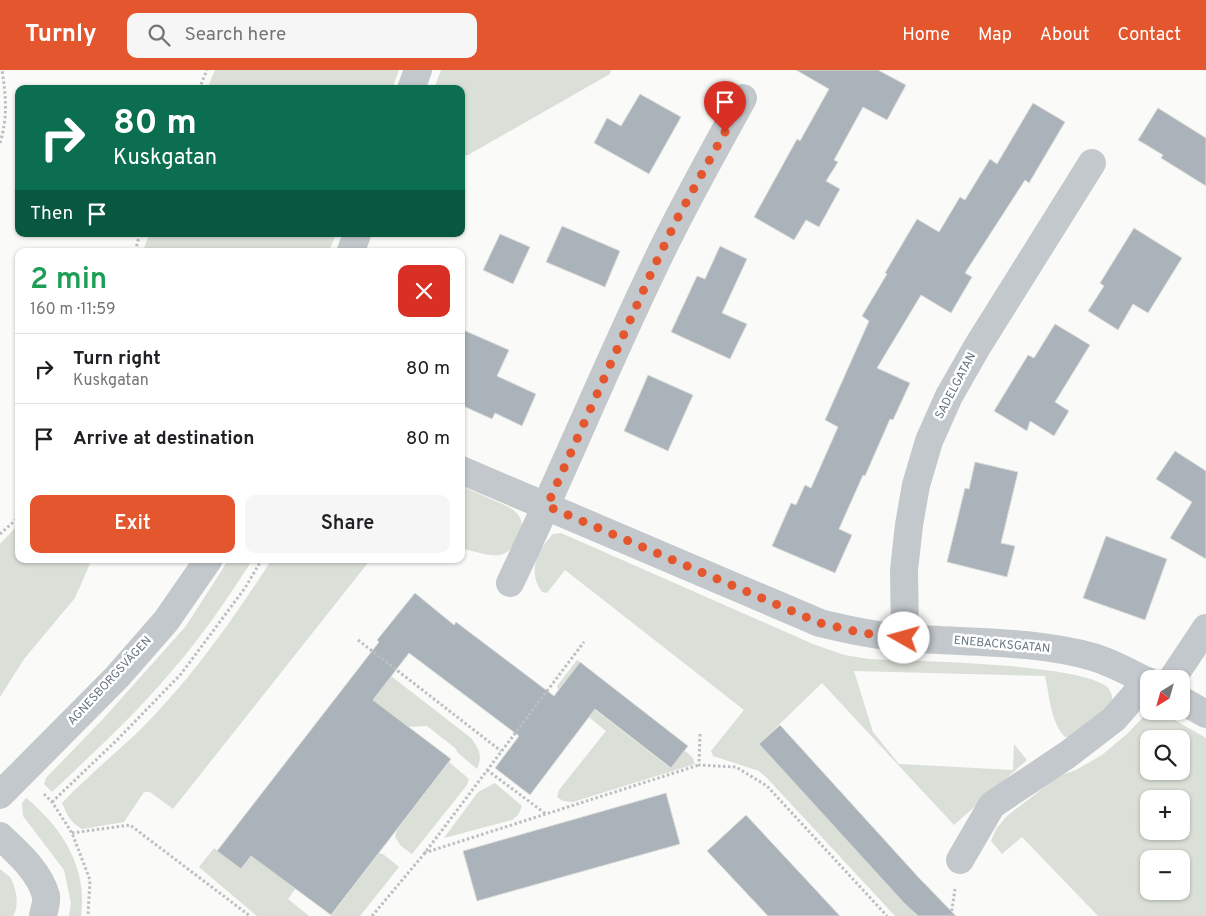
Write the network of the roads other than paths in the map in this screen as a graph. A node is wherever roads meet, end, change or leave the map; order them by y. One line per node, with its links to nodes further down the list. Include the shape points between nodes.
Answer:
1 (418, 70): 2 (street)
2 (412, 85)
3 (743, 98): 6 (street, via 677,219)
4 (1092, 163): 10 (street, SADELGATAN, via 977,347 949,396 929,441 909,525 904,570)
5 (465, 472): 6 (street, ENEBACKSGATAN)
6 (547, 506): 8 (street); 10 (street, ENEBACKSGATAN, via 820,623)
7 (206, 563): 16 (street, AGNESBORGSVÄGEN, via 154,635 117,677)
8 (510, 583)
9 (1206, 628): 11 (street)
10 (904, 638): 12 (street, ENEBACKSGATAN, via 1040,647 1092,657)
11 (1166, 670)
12 (1140, 675)
13 (1140, 695): 18 (street, via 1067,755 992,805)
14 (1190, 705): 15 (street)
15 (1206, 714)
16 (0, 795)
17 (0, 836): 19 (street, via 37,876 46,898)
18 (960, 860)
19 (43, 916)

